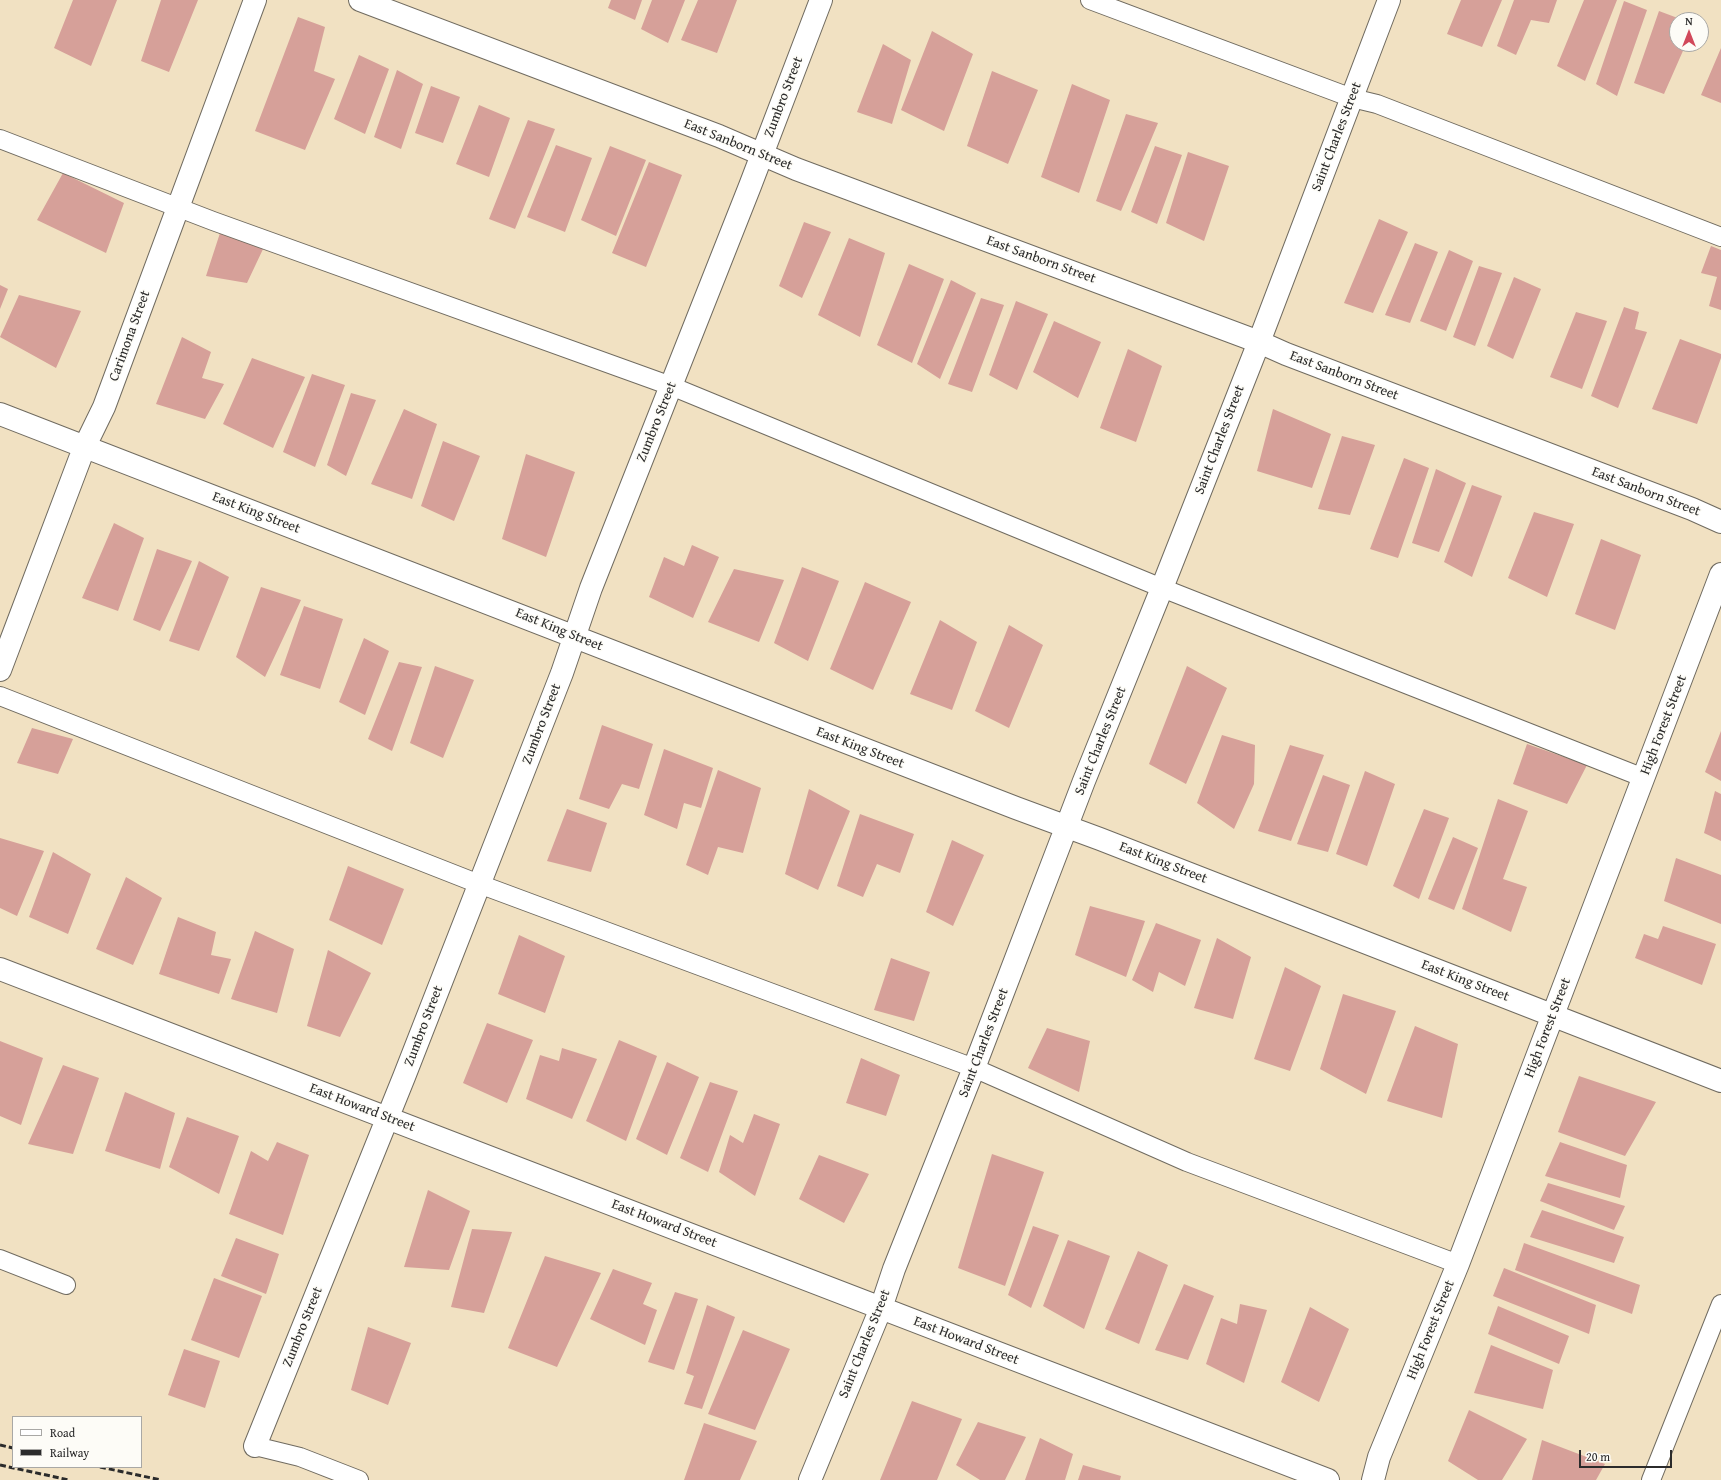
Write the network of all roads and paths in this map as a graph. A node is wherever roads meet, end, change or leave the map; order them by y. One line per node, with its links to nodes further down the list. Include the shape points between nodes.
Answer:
1 (255, 0): 9 (street, Carimona Street)
2 (360, 0): 8 (street, East Sanborn Street, via 719,136)
3 (821, 0): 8 (street, Zumbro Street)
4 (1090, 0): 6 (lane)
5 (1389, 0): 6 (street, Saint Charles Street)
6 (1352, 98): 10 (lane, via 1377,104); 11 (street, Saint Charles Street)
7 (0, 139): 9 (lane)
8 (762, 155): 11 (street, East Sanborn Street); 12 (street, Zumbro Street)
9 (178, 207): 12 (lane); 14 (street, Carimona Street, via 104,406)
10 (1721, 237)
11 (1259, 342): 15 (street, East Sanborn Street); 17 (street, Saint Charles Street)
12 (671, 386): 17 (lane); 18 (street, Zumbro Street)
13 (0, 414): 14 (street, East King Street)
14 (84, 448): 18 (street, East King Street); 19 (street, Carimona Street)
15 (1721, 522)
16 (1721, 574): 21 (street, High Forest Street)
17 (1162, 588): 21 (lane); 22 (street, Saint Charles Street)
18 (574, 637): 22 (street, East King Street); 23 (street, Zumbro Street)
19 (0, 670)
20 (0, 696): 23 (lane)
21 (1644, 778): 25 (street, High Forest Street)
22 (1067, 828): 25 (street, East King Street); 26 (street, Saint Charles Street)
23 (479, 884): 26 (lane); 28 (street, Zumbro Street)
24 (0, 969): 28 (street, East Howard Street)
25 (1553, 1016): 27 (street, East King Street); 30 (street, High Forest Street)
26 (974, 1068): 30 (lane, via 1187,1162); 33 (street, Saint Charles Street, via 897,1261)
27 (1721, 1081)
28 (388, 1118): 33 (street, East Howard Street); 34 (street, Zumbro Street)
29 (0, 1260): 31 (lane)
30 (1458, 1264): 38 (street, High Forest Street, via 1379,1457)
31 (66, 1285)
32 (1721, 1304): 39 (lane)
33 (881, 1308): 36 (street, Saint Charles Street); 37 (street, East Howard Street)
34 (255, 1446): 35 (lane, via 300,1457)
35 (359, 1480)
36 (810, 1480)
37 (1328, 1480)
38 (1372, 1480)
39 (1651, 1480)

